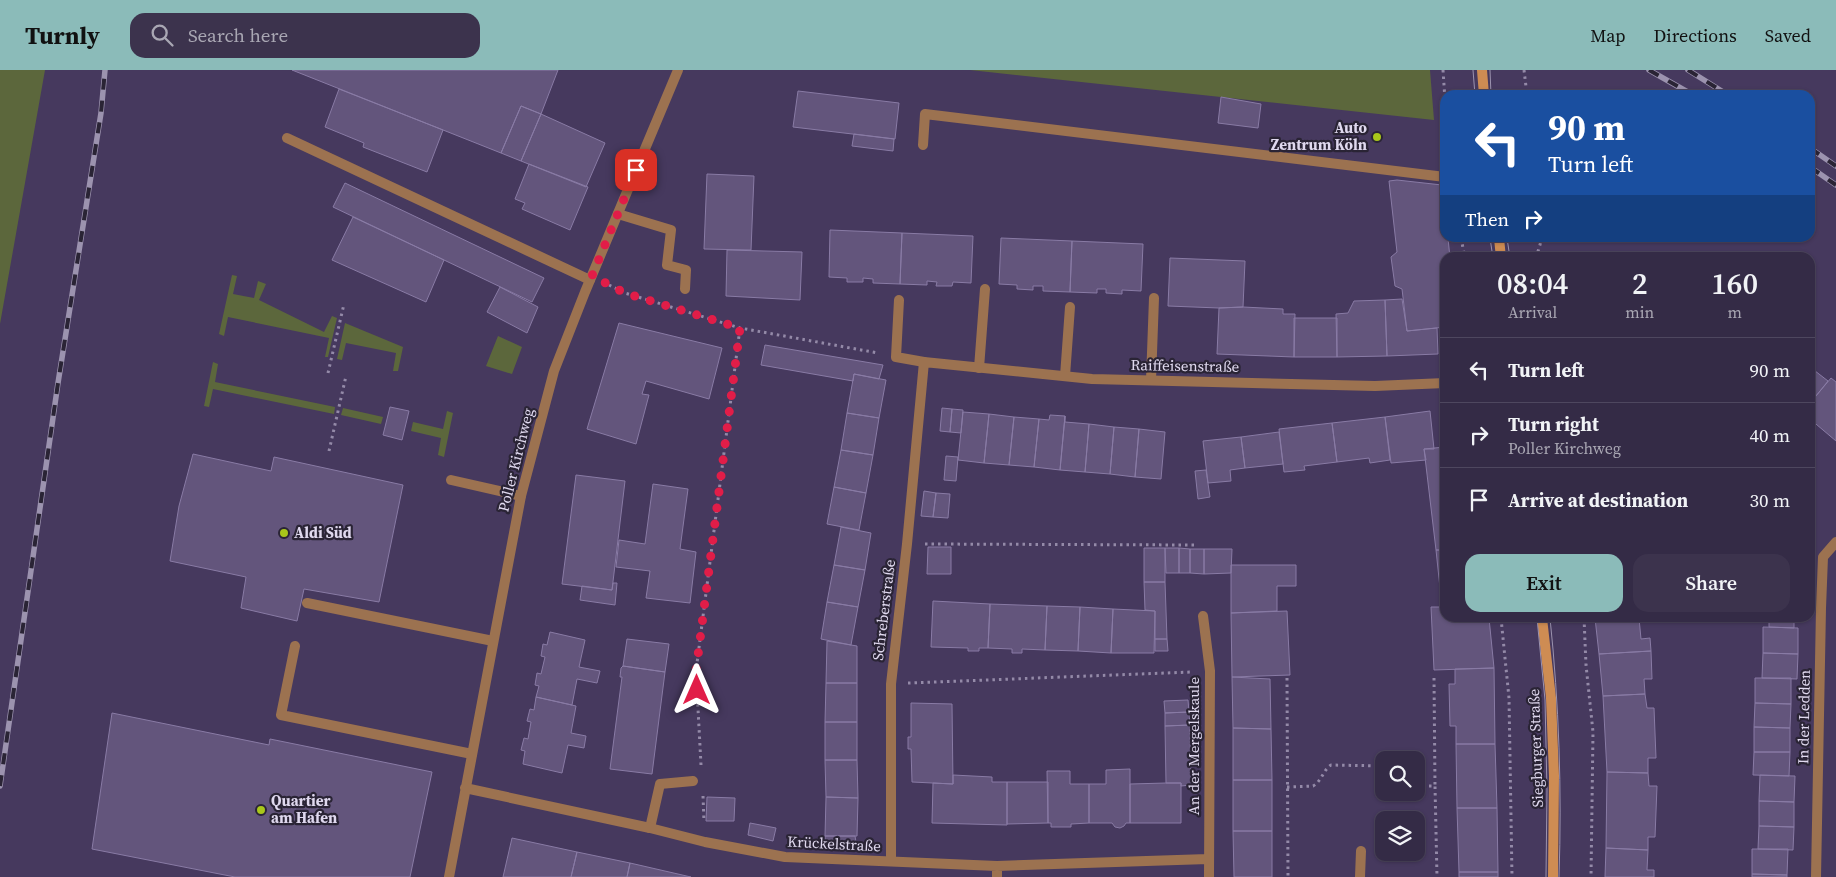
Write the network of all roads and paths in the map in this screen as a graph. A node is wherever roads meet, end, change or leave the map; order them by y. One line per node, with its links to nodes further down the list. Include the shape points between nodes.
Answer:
1 (678, 70): 11 (street, Poller Kirchweg)
2 (1444, 70): 5 (path)
3 (1482, 70): 6 (main road)
4 (1524, 70): 7 (path)
5 (1445, 90)
6 (1484, 90)
7 (1526, 90)
8 (287, 138): 12 (street)
9 (923, 145): 10 (street, via 925,114)
10 (1440, 176)
11 (618, 214): 12 (street, Poller Kirchweg); 13 (street, via 671,230 667,265 686,270)
12 (591, 278): 19 (path, via 625,293); 30 (street, Poller Kirchweg, via 554,370)
13 (684, 289)
14 (985, 289): 22 (street)
15 (1154, 298): 26 (street)
16 (899, 300): 20 (street)
17 (344, 304): 23 (path)
18 (1070, 307): 25 (street)
19 (740, 328): 20 (path); 46 (path, via 696,671)
20 (896, 356): 21 (street, Raiffeisenstraße)
21 (924, 362): 22 (street, Raiffeisenstraße); 32 (street, Schreberstraße)
22 (979, 368): 25 (street, Raiffeisenstraße)
23 (328, 372)
24 (346, 376): 28 (path)
25 (1065, 376): 26 (street, Raiffeisenstraße)
26 (1151, 380): 27 (street, Raiffeisenstraße, via 1375,386)
27 (1440, 382)
28 (329, 450)
29 (451, 480): 30 (street)
30 (521, 496): 39 (street, Poller Kirchweg)
31 (1836, 542): 69 (street, In der Ledden, via 1823,557)
32 (907, 544): 33 (path); 44 (street, Schreberstraße)
33 (1195, 545)
34 (306, 603): 39 (street)
35 (1203, 616): 41 (street, An der Mergelskaule)
36 (1500, 622): 66 (path, via 1508,698)
37 (1542, 622): 67 (main road, Siegburger Straße, via 1551,698)
38 (1584, 622): 68 (path, via 1593,732)
39 (493, 641): 45 (street, Poller Kirchweg)
40 (295, 646): 45 (street, via 281,715)
41 (1210, 671): 44 (path); 57 (street, An der Mergelskaule)
42 (1287, 678): 51 (path)
43 (1434, 678): 50 (path)
44 (891, 684): 58 (street, Schreberstraße)
45 (472, 754): 52 (street, Poller Kirchweg)
46 (701, 766)
47 (1375, 766): 51 (path, via 1331,765 1313,786)
48 (694, 781): 54 (street, via 660,784)
49 (1425, 786): 50 (path)
50 (1436, 786): 65 (path)
51 (1287, 787): 63 (path)
52 (465, 788): 54 (street, Krückelstraße); 60 (street, Poller Kirchweg)
53 (703, 794): 55 (path)
54 (650, 828): 55 (street, Krückelstraße)
55 (705, 842): 58 (street, Krückelstraße, via 785,857)
56 (1361, 850): 64 (street)
57 (1208, 859): 59 (street, Krückelstraße); 62 (street, An der Mergelskaule)
58 (891, 862): 59 (street, Krückelstraße)
59 (997, 866): 61 (street)
60 (449, 877)
61 (997, 877)
62 (1209, 877)
63 (1288, 877)
64 (1360, 877)
65 (1437, 877)
66 (1512, 877)
67 (1553, 877)
68 (1591, 877)
69 (1816, 877)

